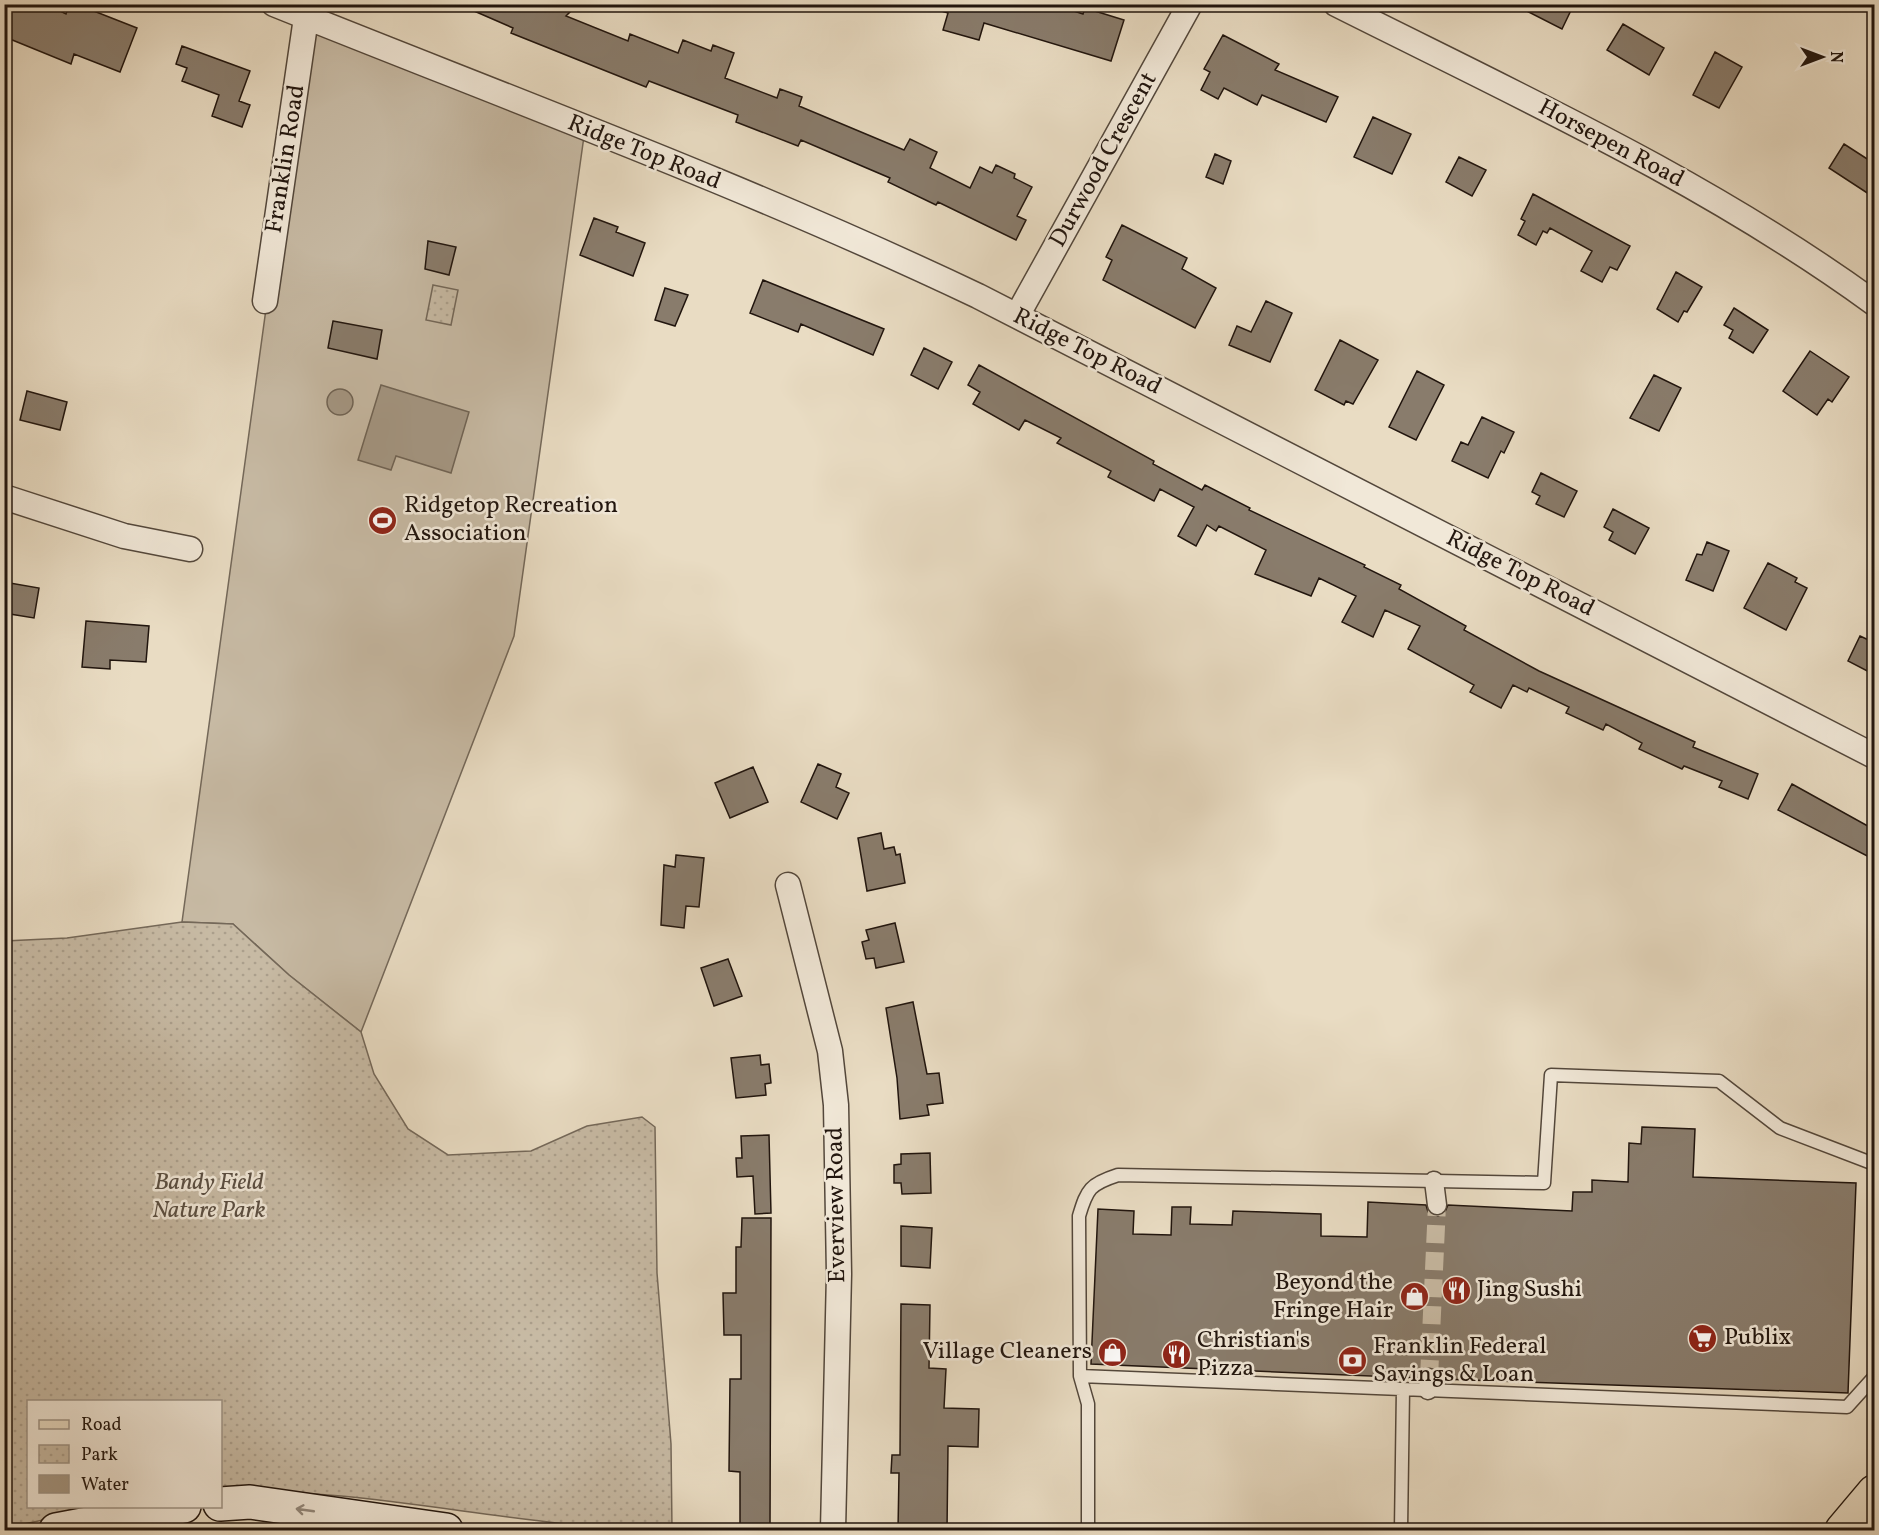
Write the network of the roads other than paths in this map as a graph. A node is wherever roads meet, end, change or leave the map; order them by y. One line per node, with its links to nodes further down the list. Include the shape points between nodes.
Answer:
1 (274, 4): 4 (street, Ridge Top Road)
2 (1190, 4): 7 (street, Durwood Crescent)
3 (1336, 4): 6 (street, Horsepen Road, via 1657,167 1756,225)
4 (307, 11): 5 (street, Franklin Road); 7 (street, Ridge Top Road, via 770,203 891,255)
5 (265, 301)
6 (1875, 303)
7 (1017, 316): 10 (street, Ridge Top Road)
8 (4, 497): 9 (street, via 124,536)
9 (190, 549)
10 (1875, 756)
11 (788, 885): 23 (street, Everview Road, via 830,1052 836,1105 839,1274)
12 (1875, 1164): 13 (lane, via 1780,1128 1719,1081 1551,1075 1544,1183)
13 (1434, 1181): 14 (street); 15 (lane, via 1118,1175 1097,1181 1085,1193 1079,1216)
14 (1437, 1205)
15 (1080, 1376): 17 (lane); 24 (lane, via 1088,1404)
16 (1875, 1377): 17 (lane, via 1847,1407 1428,1384)
17 (1403, 1389): 25 (lane)
18 (1875, 1492): 26 (main road)
19 (222, 1504): 22 (main road, one-way to 19, via 250,1502)
20 (173, 1508): 21 (main road)
21 (56, 1530)
22 (446, 1530)
23 (833, 1530)
24 (1088, 1530)
25 (1401, 1530)
26 (1842, 1530)

